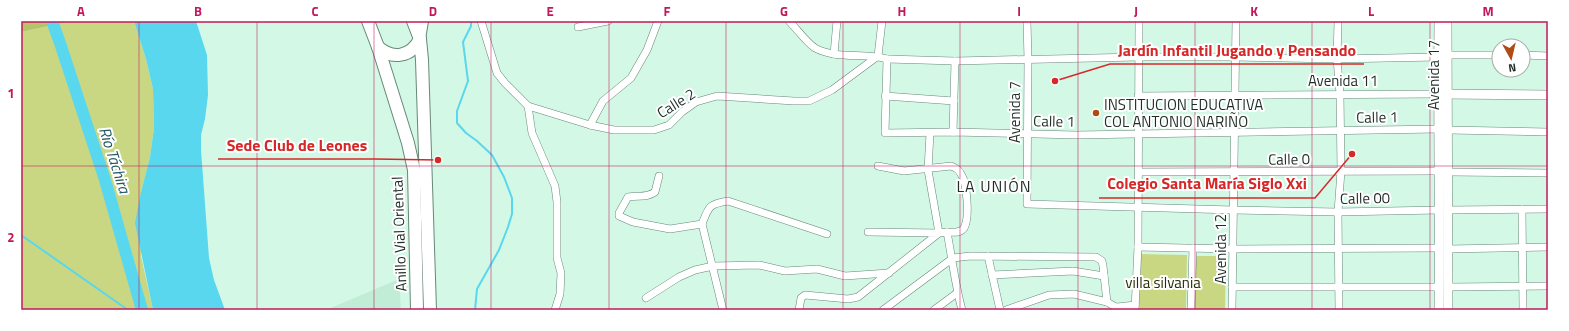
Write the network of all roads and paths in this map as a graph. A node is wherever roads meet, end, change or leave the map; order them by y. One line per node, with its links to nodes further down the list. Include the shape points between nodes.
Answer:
1 (368, 21): 18 (highway, Anillo Vial Oriental)
2 (413, 21): 17 (highway, Anillo Vial Oriental)
3 (423, 21): 17 (main road)
4 (481, 21): 39 (street, Calle 2, via 497,73)
5 (608, 21): 16 (street)
6 (658, 21): 40 (street, via 647,50 631,78 603,101)
7 (789, 21): 19 (street, via 814,47)
8 (837, 21): 19 (street)
9 (882, 21): 22 (street)
10 (1026, 21): 29 (street, Avenida 7)
11 (1139, 21): 26 (street)
12 (1236, 21): 23 (street, Avenida 12)
13 (1338, 21): 28 (street)
14 (1439, 21): 24 (street, Avenida 17)
15 (1447, 21): 24 (street, Avenida 17)
16 (578, 28)
17 (420, 39): 18 (highway, via 413,50 401,55 388,54); 95 (highway, Anillo Vial Oriental)
18 (378, 47): 94 (highway, Anillo Vial Oriental, via 414,170)
19 (834, 54): 22 (street)
20 (1491, 55): 24 (street)
21 (1531, 55): 25 (street)
22 (878, 56): 27 (street); 40 (street, Calle 2, via 832,90 809,100 794,102 717,96 696,102 668,125 654,130 614,130)
23 (1235, 56): 26 (street); 28 (street); 37 (street, Avenida 12)
24 (1443, 56): 28 (street); 32 (street, Avenida 17); 33 (street, Avenida 17)
25 (1548, 56)
26 (1138, 57): 29 (street); 36 (street)
27 (887, 59): 30 (street); 35 (street)
28 (1337, 59): 31 (street)
29 (1028, 60): 30 (street); 48 (street, Avenida 7)
30 (955, 61): 38 (street)
31 (1340, 94): 32 (street, Avenida 11); 37 (street, Avenida 11); 44 (street)
32 (1438, 94): 33 (street, Avenida 11); 41 (street, Avenida 17)
33 (1448, 94): 34 (street, Avenida 11); 42 (street, Avenida 17)
34 (1548, 95)
35 (885, 96): 38 (street); 47 (street, Calle 1, via 885,133)
36 (1138, 96): 37 (street, Avenida 11); 49 (street)
37 (1234, 96): 43 (street, Avenida 12)
38 (954, 101): 45 (street)
39 (528, 106): 40 (street, Calle 2); 96 (street, via 532,133 555,186 558,202 557,258 560,294)
40 (590, 125)
41 (1438, 129): 44 (street, Calle 1); 53 (street)
42 (1448, 130): 46 (street); 56 (street)
43 (1234, 131): 44 (street, Calle 1); 49 (street, Calle 1); 55 (street, Avenida 12)
44 (1340, 131): 52 (street)
45 (952, 132): 47 (street, Calle 1); 48 (street, Calle 1)
46 (1548, 132)
47 (930, 133): 51 (street)
48 (1027, 133): 49 (street, Calle 1); 59 (street, Avenida 7)
49 (1138, 133): 54 (street)
50 (878, 166): 51 (street, via 904,171)
51 (928, 170): 68 (street, via 951,166 962,175 968,216 964,228 959,232); 69 (street)
52 (1341, 171): 53 (street, Calle 0); 55 (street, Calle 0); 65 (street)
53 (1439, 171): 64 (street)
54 (1139, 172): 55 (street, Calle 0); 60 (street)
55 (1233, 172): 63 (street, Avenida 12)
56 (1449, 172): 57 (street); 64 (street)
57 (1548, 173)
58 (659, 176): 66 (street, via 655,192 647,196 628,197 619,216 633,222 670,229)
59 (1027, 204): 60 (street, Calle 00)
60 (1137, 207): 63 (street, Calle 00); 71 (street)
61 (1522, 209): 62 (street, Calle 00); 64 (street, Calle 00); 72 (street)
62 (1548, 209)
63 (1233, 210): 65 (street, Calle 00); 76 (street, Avenida 12)
64 (1444, 210): 65 (street, Calle 00); 77 (street)
65 (1338, 212): 74 (street)
66 (702, 224): 70 (street, via 714,203 728,201); 80 (street)
67 (868, 232): 69 (street)
68 (947, 232): 69 (street); 79 (street)
69 (939, 233): 81 (street)
70 (827, 234)
71 (1138, 247): 73 (street); 93 (street)
72 (1522, 247): 75 (street); 77 (street); 84 (street)
73 (1193, 248): 76 (street); 104 (street)
74 (1339, 248): 76 (street); 77 (street); 88 (street)
75 (1548, 248)
76 (1233, 249): 86 (street, Avenida 12)
77 (1444, 249): 87 (street)
78 (988, 256): 79 (street); 82 (street); 83 (street, via 1096,257 1102,261)
79 (952, 258): 89 (street); 99 (street)
80 (712, 266): 81 (street, via 759,265 785,271 817,269 845,276); 90 (street, via 679,277); 97 (street)
81 (889, 273): 98 (street, via 858,297 848,299 805,296 801,298)
82 (992, 275): 83 (street, via 1073,271); 102 (street)
83 (1104, 276): 91 (street)
84 (1523, 286): 85 (street); 87 (street); 109 (street)
85 (1548, 286)
86 (1232, 287): 88 (street); 105 (street, Avenida 12)
87 (1444, 287): 88 (street); 107 (street); 108 (street)
88 (1339, 288): 106 (street)
89 (958, 293): 100 (street); 101 (street)
90 (646, 298)
91 (1107, 302): 92 (street); 103 (street, via 1074,294 1049,295)
92 (1119, 308): 93 (street)
93 (1135, 308)
94 (418, 310)
95 (430, 310)
96 (555, 310)
97 (723, 310)
98 (799, 310)
99 (883, 310)
100 (934, 310)
101 (962, 310)
102 (1000, 310)
103 (1006, 310)
104 (1191, 310)
105 (1232, 310)
106 (1339, 310)
107 (1439, 310)
108 (1448, 310)
109 (1523, 310)

